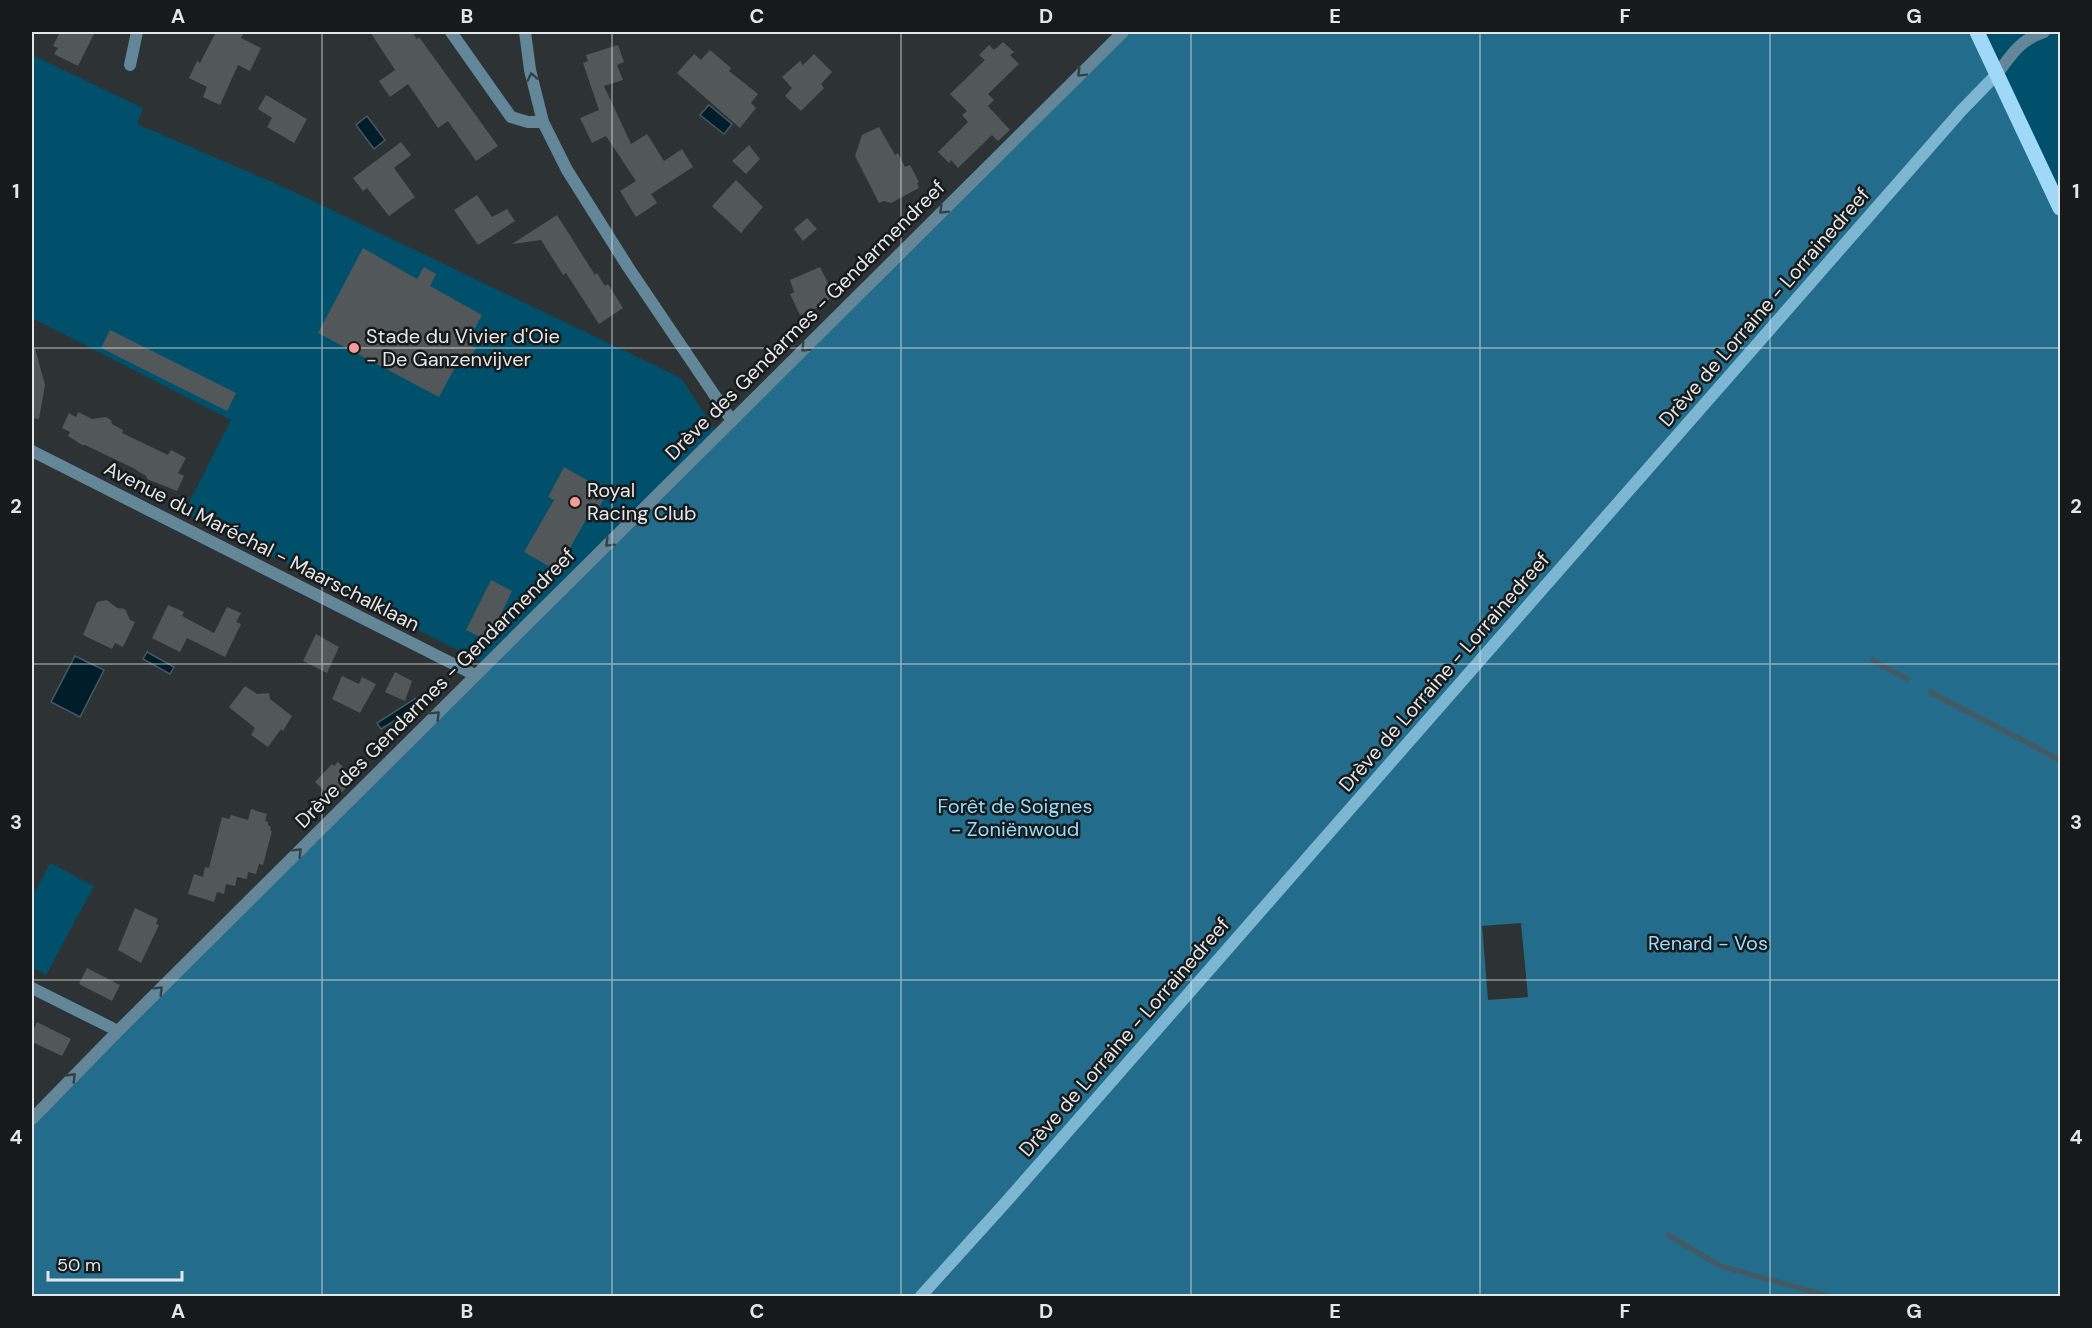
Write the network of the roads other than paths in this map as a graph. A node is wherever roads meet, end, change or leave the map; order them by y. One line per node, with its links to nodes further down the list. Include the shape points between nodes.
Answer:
1 (137, 32): 7 (street)
2 (451, 32): 9 (street, via 511,117)
3 (525, 32): 9 (street, one-way to 3)
4 (1123, 32): 11 (street, Drève des Gendarmes - Gendarmendreef, one-way to 11)
5 (1977, 32): 8 (main road)
6 (2044, 32): 8 (street, via 2023,42)
7 (130, 65)
8 (1997, 74): 10 (main road); 17 (main road, Drève de Lorraine - Lorrainedreef)
9 (543, 122): 11 (street, via 567,170)
10 (2061, 208)
11 (729, 425): 13 (street, Drève des Gendarmes - Gendarmendreef, one-way to 13)
12 (32, 451): 13 (street, Avenue du Maréchal - Maarschalklaan)
13 (476, 675): 15 (street, Drève des Gendarmes - Gendarmendreef, one-way to 13)
14 (32, 988): 15 (street)
15 (118, 1031): 16 (street, Drève des Gendarmes - Gendarmendreef, one-way to 15)
16 (32, 1119)
17 (921, 1296)

